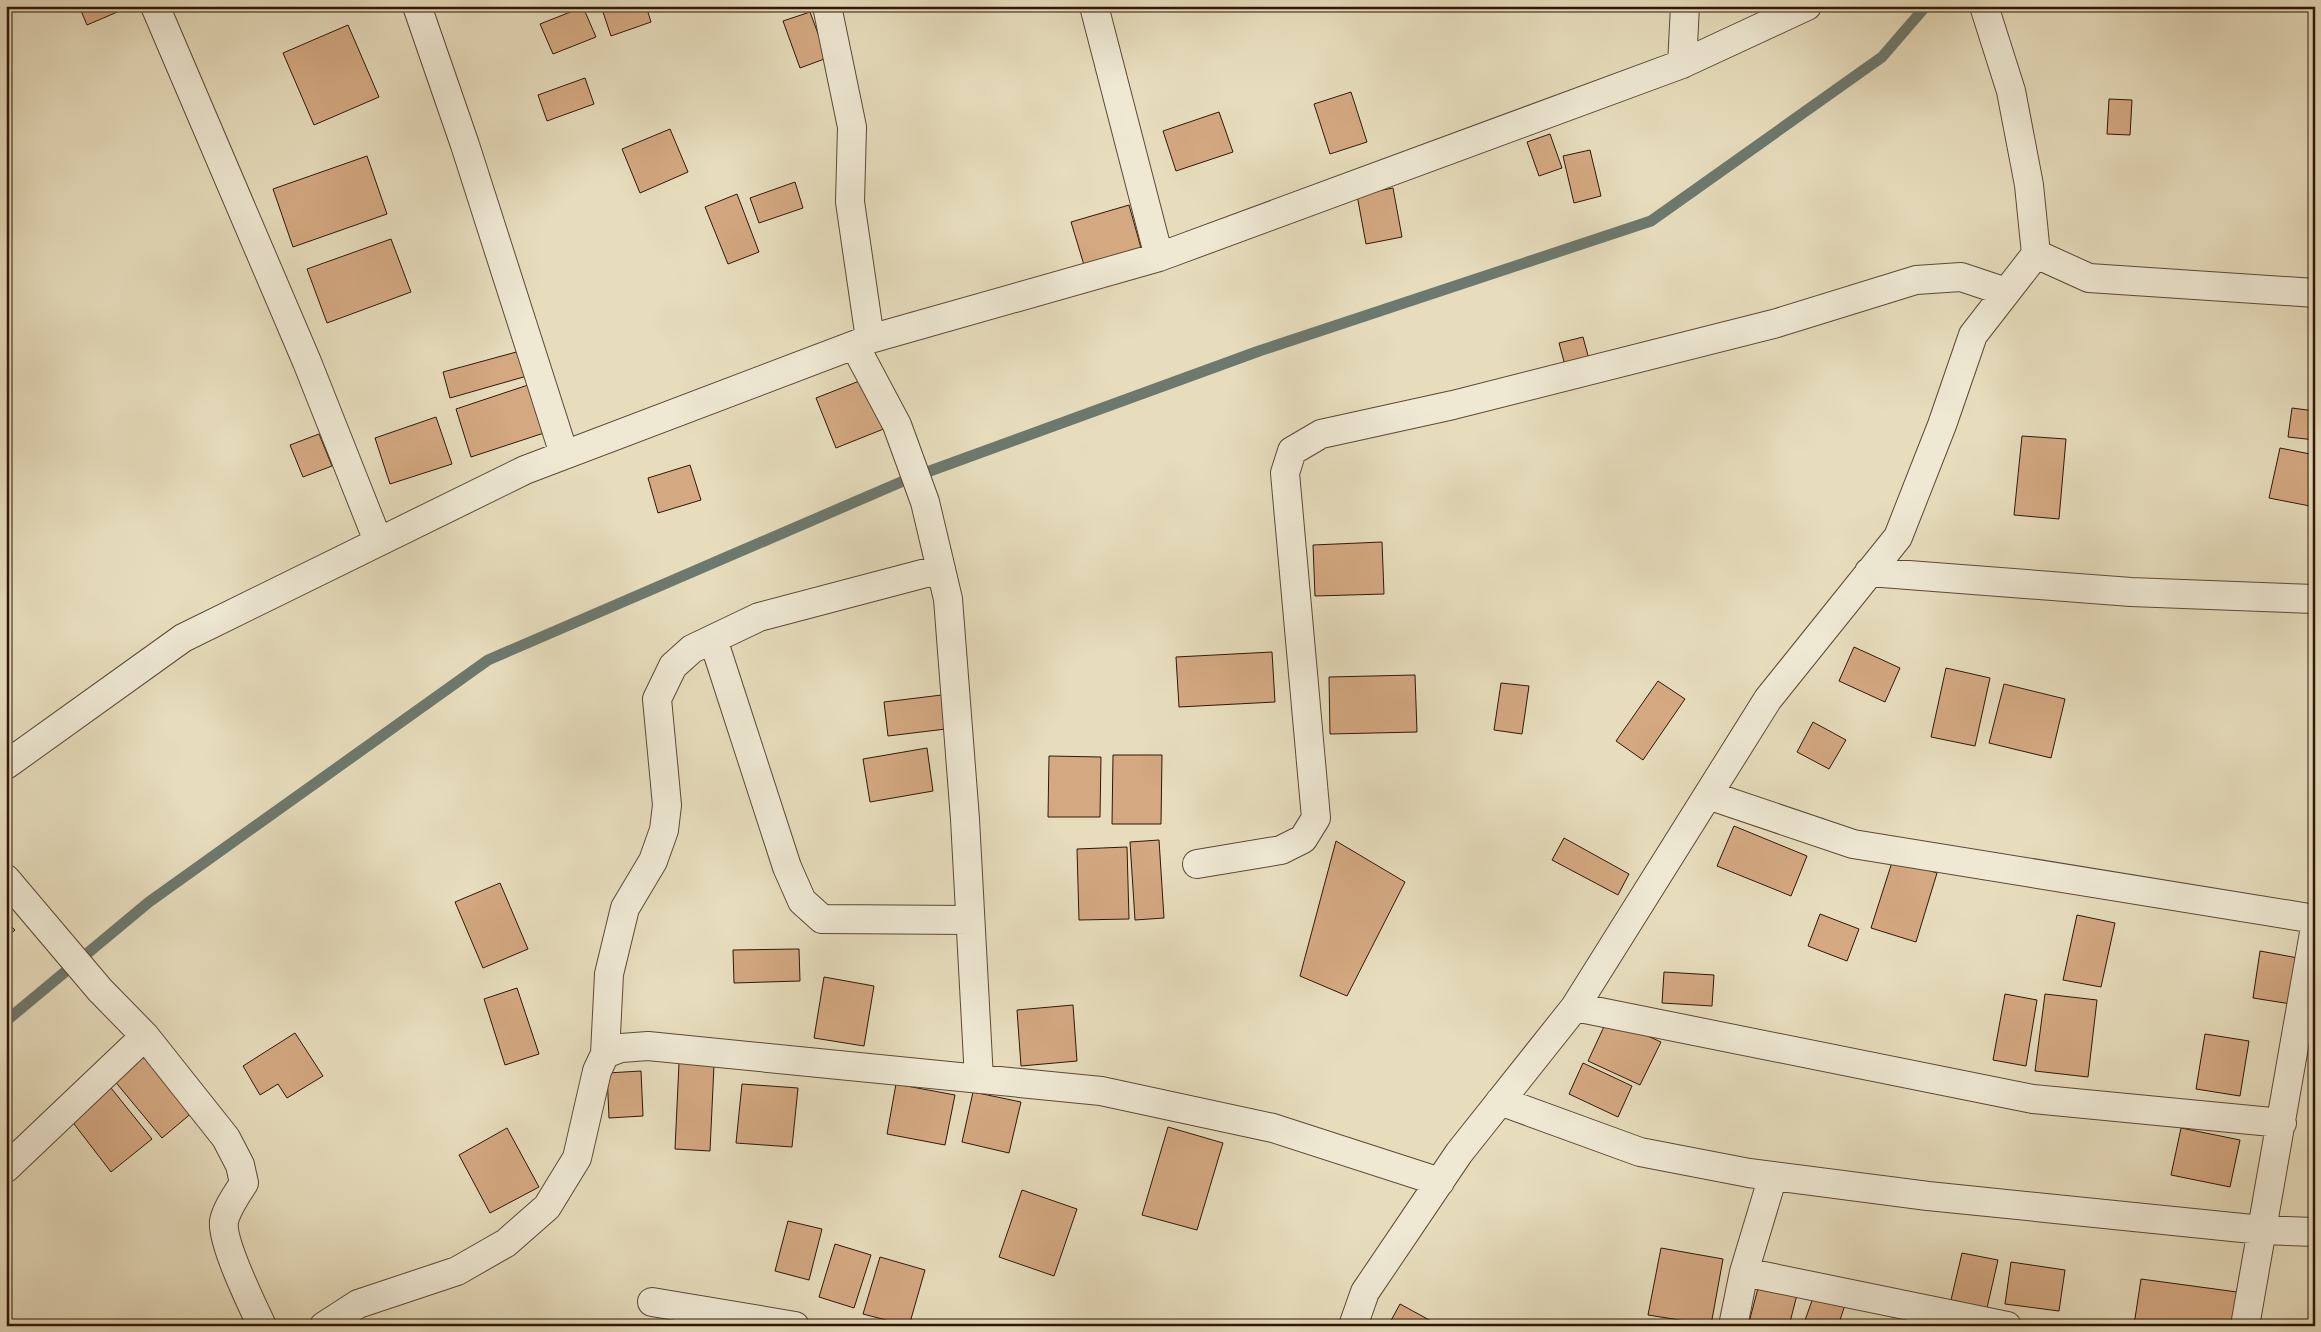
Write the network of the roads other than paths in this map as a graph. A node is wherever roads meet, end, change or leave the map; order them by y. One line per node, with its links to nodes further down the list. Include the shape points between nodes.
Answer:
1 (155, 6): 15 (street, via 307,362)
2 (417, 6): 14 (street, via 465,144)
3 (827, 6): 13 (street, via 852,127 850,202)
4 (1094, 6): 10 (street)
5 (1685, 6): 8 (street)
6 (1807, 6): 8 (street)
7 (1985, 9): 9 (street, via 2011,91 2030,184)
8 (1682, 64): 10 (street)
9 (2036, 254): 11 (street); 12 (street, via 2089,278)
10 (1159, 257): 13 (street)
11 (2006, 292): 17 (street, via 1973,335 1898,537); 22 (street, via 1961,277 1916,280 1777,323 1453,405 1321,434 1292,451 1285,473 1316,818 1303,839 1281,850)
12 (2315, 293)
13 (863, 343): 14 (street); 16 (street, via 925,502)
14 (564, 454): 15 (street)
15 (378, 542): 20 (street, via 183,638)
16 (940, 569): 19 (street, via 760,617); 25 (street, via 948,599 966,820)
17 (1869, 572): 18 (street, via 2131,592); 21 (street, via 1768,699)
18 (2315, 598)
19 (713, 639): 25 (street, via 787,867 802,901 822,919); 30 (street, via 692,649 673,666 657,700 667,805 664,830 653,861 625,908 609,974)
20 (6, 765)
21 (1708, 795): 24 (street, via 1853,844); 28 (street)
22 (1197, 864)
23 (6, 879): 29 (street, via 100,990)
24 (2315, 919)
25 (970, 920): 31 (street)
26 (2315, 927): 27 (street)
27 (2312, 955): 33 (street)
28 (1575, 1007): 32 (street); 33 (street, via 2033,1099)
29 (145, 1036): 34 (street); 41 (street, via 226,1138 240,1165 244,1183 224,1222 232,1258)
30 (605, 1054): 31 (street, via 621,1048 648,1046); 42 (street, via 597,1071 577,1158 548,1207 506,1243 457,1271 358,1304)
31 (979, 1079): 36 (street, via 1100,1091 1263,1126)
32 (1500, 1101): 35 (street, via 1640,1152); 36 (street)
33 (2282, 1123): 37 (street)
34 (6, 1168)
35 (1773, 1176): 37 (street, via 1928,1196); 39 (street)
36 (1440, 1182): 44 (street, via 1365,1292)
37 (2262, 1230): 38 (street); 47 (street)
38 (2315, 1232)
39 (1744, 1272): 45 (street); 46 (street)
40 (652, 1302): 43 (street)
41 (262, 1326)
42 (324, 1326)
43 (795, 1326)
44 (1352, 1326)
45 (1733, 1326)
46 (2007, 1326)
47 (2244, 1326)

